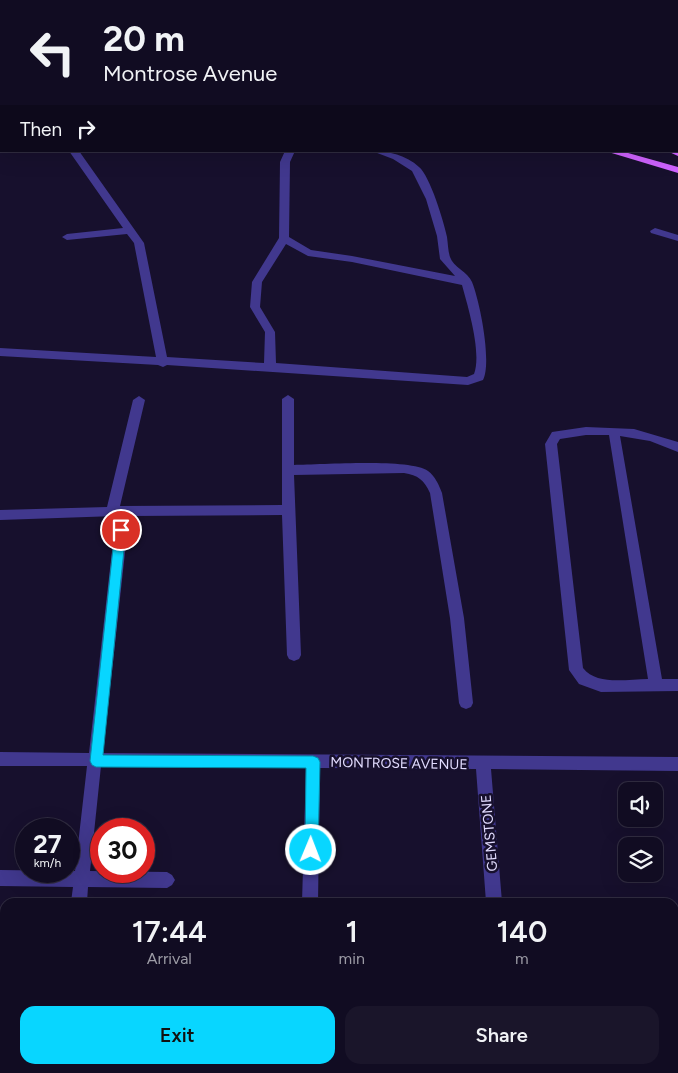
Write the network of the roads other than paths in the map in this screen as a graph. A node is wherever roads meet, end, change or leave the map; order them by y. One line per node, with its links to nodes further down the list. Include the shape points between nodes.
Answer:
1 (75, 152): 6 (street)
2 (290, 152): 9 (street, via 285,162)
3 (380, 152): 11 (street, via 416,169 431,199 446,259)
4 (614, 152): 5 (main road)
5 (678, 170)
6 (130, 230): 8 (street); 13 (street, via 139,243)
7 (655, 231): 10 (street)
8 (67, 237)
9 (284, 238): 11 (street, via 308,253); 14 (street, via 257,282 255,307 270,332)
10 (678, 238)
11 (467, 282): 14 (street, via 479,334 482,368 479,377 468,381)
12 (0, 352): 13 (street)
13 (163, 362): 14 (street)
14 (270, 367)
15 (288, 399): 19 (street)
16 (140, 400): 21 (street)
17 (614, 432): 18 (street, via 637,432); 24 (street); 24 (street, via 571,432 556,435 551,444 576,670 584,680 601,686)
18 (678, 447)
19 (288, 470): 20 (street); 26 (street, via 404,468 420,471 430,478 436,493 457,618)
20 (288, 510): 21 (street); 23 (street)
21 (117, 511): 22 (street); 28 (street)
22 (0, 515)
23 (294, 655)
24 (656, 685): 25 (street)
25 (678, 685)
26 (466, 703)
27 (0, 760): 28 (street, MONTROSE AVENUE)
28 (96, 761): 29 (street, MONTROSE AVENUE); 33 (street)
29 (313, 762): 30 (street, MONTROSE AVENUE); 36 (street)
30 (483, 764): 31 (street, MONTROSE AVENUE); 37 (street, GEMSTONE)
31 (678, 764)
32 (0, 878): 33 (street)
33 (83, 878): 34 (street); 35 (street)
34 (167, 880)
35 (80, 898)
36 (310, 898)
37 (494, 898)

